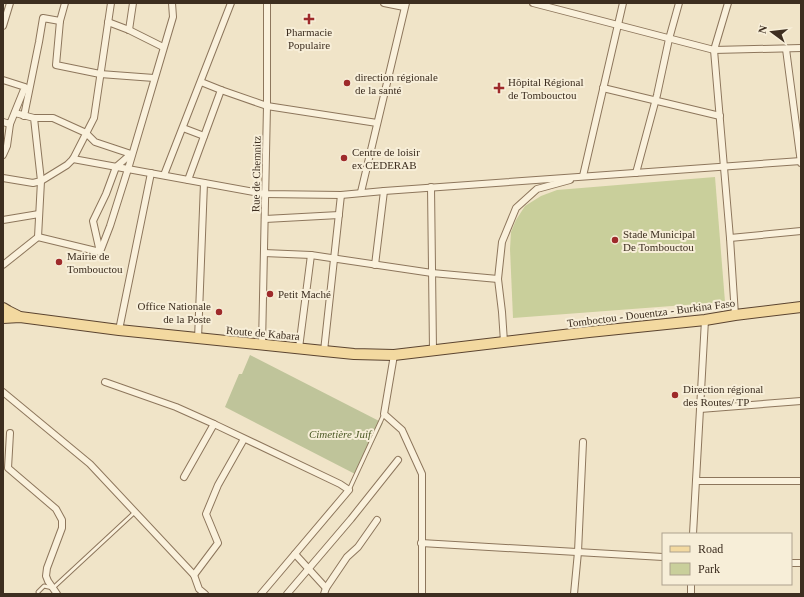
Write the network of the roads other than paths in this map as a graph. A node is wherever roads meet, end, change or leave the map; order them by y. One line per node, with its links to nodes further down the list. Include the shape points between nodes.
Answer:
1 (10, 3): 18 (street)
2 (66, 3): 15 (street)
3 (111, 3): 16 (street)
4 (134, 3): 19 (street)
5 (172, 3): 21 (street, via 172,17)
6 (231, 3): 28 (street)
7 (267, 3): 32 (street, Rue de Chemnitz)
8 (384, 3): 14 (street)
9 (533, 3): 13 (street)
10 (623, 3): 17 (street)
11 (679, 3): 20 (street)
12 (728, 3): 24 (street)
13 (543, 4): 17 (street)
14 (405, 5): 38 (street)
15 (60, 21): 25 (street, via 56,66); 34 (street, via 43,18)
16 (108, 22): 19 (street); 25 (street)
17 (618, 25): 20 (street); 29 (street)
18 (3, 26)
19 (129, 30): 21 (street)
20 (669, 38): 24 (street); 31 (street)
21 (163, 47): 26 (street)
22 (801, 48): 23 (street)
23 (786, 49): 24 (street); 46 (street)
24 (714, 50): 35 (street)
25 (100, 74): 26 (street); 41 (street, via 94,118)
26 (154, 78): 43 (street)
27 (3, 80): 33 (street, via 25,87)
28 (201, 82): 30 (street); 40 (street)
29 (603, 88): 31 (street); 53 (street)
30 (221, 90): 32 (street); 42 (street)
31 (655, 101): 35 (street); 51 (street)
32 (267, 106): 38 (street); 61 (street, Rue de Chemnitz)
33 (15, 113): 34 (street); 39 (street)
34 (24, 116): 36 (street)
35 (720, 116): 47 (street)
36 (34, 118): 41 (street, via 53,118); 56 (street)
37 (3, 122): 39 (street)
38 (377, 123): 60 (street)
39 (10, 124): 44 (street)
40 (183, 128): 42 (street); 52 (street)
41 (86, 133): 43 (street, via 95,142); 45 (street)
42 (204, 136): 55 (street)
43 (132, 154): 48 (street); 49 (street)
44 (3, 155)
45 (73, 159): 48 (street); 56 (street)
46 (801, 162): 47 (street)
47 (724, 166): 51 (street); 69 (street)
48 (116, 167): 49 (street); 70 (street, via 93,221)
49 (128, 169): 50 (street); 70 (street)
50 (150, 173): 52 (street); 84 (street)
51 (636, 173): 53 (street)
52 (164, 176): 55 (street)
53 (583, 176): 58 (street); 77 (street, via 537,190 516,208 502,242)
54 (3, 178): 56 (street)
55 (188, 180): 57 (street)
56 (41, 181): 63 (street)
57 (204, 183): 61 (street); 85 (street)
58 (431, 187): 59 (street); 76 (street)
59 (384, 190): 60 (street); 75 (street)
60 (361, 192): 62 (street)
61 (265, 194): 62 (street); 65 (street, Rue de Chemnitz)
62 (341, 195): 64 (street)
63 (39, 214): 66 (street); 68 (street)
64 (339, 215): 65 (street); 73 (street)
65 (265, 219): 71 (street, Rue de Chemnitz)
66 (3, 220)
67 (801, 231): 69 (street)
68 (38, 237): 70 (street); 74 (street)
69 (730, 238): 80 (street)
70 (100, 252)
71 (264, 253): 72 (street); 87 (street, Rue de Chemnitz)
72 (312, 255): 73 (street); 88 (street)
73 (334, 259): 75 (street); 90 (street)
74 (3, 265)
75 (375, 265): 76 (street)
76 (432, 273): 77 (street); 89 (street)
77 (498, 279): 86 (street)
78 (801, 307): 80 (main road, Tomboctou - Douentza - Burkina Faso)
79 (3, 308): 81 (main road)
80 (735, 315): 83 (main road, Tomboctou - Douentza - Burkina Faso)
81 (20, 317): 82 (main road); 84 (main road, Route de Kabara)
82 (3, 318)
83 (705, 320): 86 (main road, Tomboctou - Douentza - Burkina Faso); 95 (street)
84 (119, 330): 85 (main road, Route de Kabara)
85 (198, 339): 87 (main road, Route de Kabara)
86 (504, 342): 89 (main road, Route de Kabara)
87 (262, 345): 88 (main road, Route de Kabara)
88 (299, 348): 90 (main road, Route de Kabara)
89 (433, 350): 91 (main road, Route de Kabara)
90 (324, 351): 91 (main road, Route de Kabara)
91 (394, 354): 96 (street)
92 (105, 382): 97 (street, via 176,407)
93 (3, 392): 106 (street, via 90,464)
94 (801, 401): 95 (street)
95 (700, 409): 103 (street)
96 (384, 414): 105 (lane); 109 (street, via 402,430 422,474)
97 (214, 424): 99 (street); 102 (street)
98 (10, 433): 115 (street, via 8,468 56,509 62,520 62,528 46,576)
99 (244, 438): 105 (street); 114 (street, via 218,485 206,514 218,543)
100 (583, 442): 110 (street)
101 (398, 460): 113 (street)
102 (184, 477)
103 (696, 481): 104 (street); 108 (street)
104 (801, 481)
105 (349, 490): 111 (street)
106 (135, 512): 114 (street); 115 (lane)
107 (377, 520): 116 (street, via 347,557)
108 (693, 533)
109 (422, 543): 110 (street); 121 (street)
110 (578, 552): 112 (street); 122 (street)
111 (295, 554): 113 (street); 119 (street)
112 (662, 557)
113 (309, 569): 116 (street); 120 (street)
114 (194, 575): 118 (street)
115 (55, 591): 117 (lane, via 44,586)
116 (325, 591)
117 (38, 592)
118 (203, 593)
119 (261, 594)
120 (287, 594)
121 (422, 594)
122 (574, 594)

